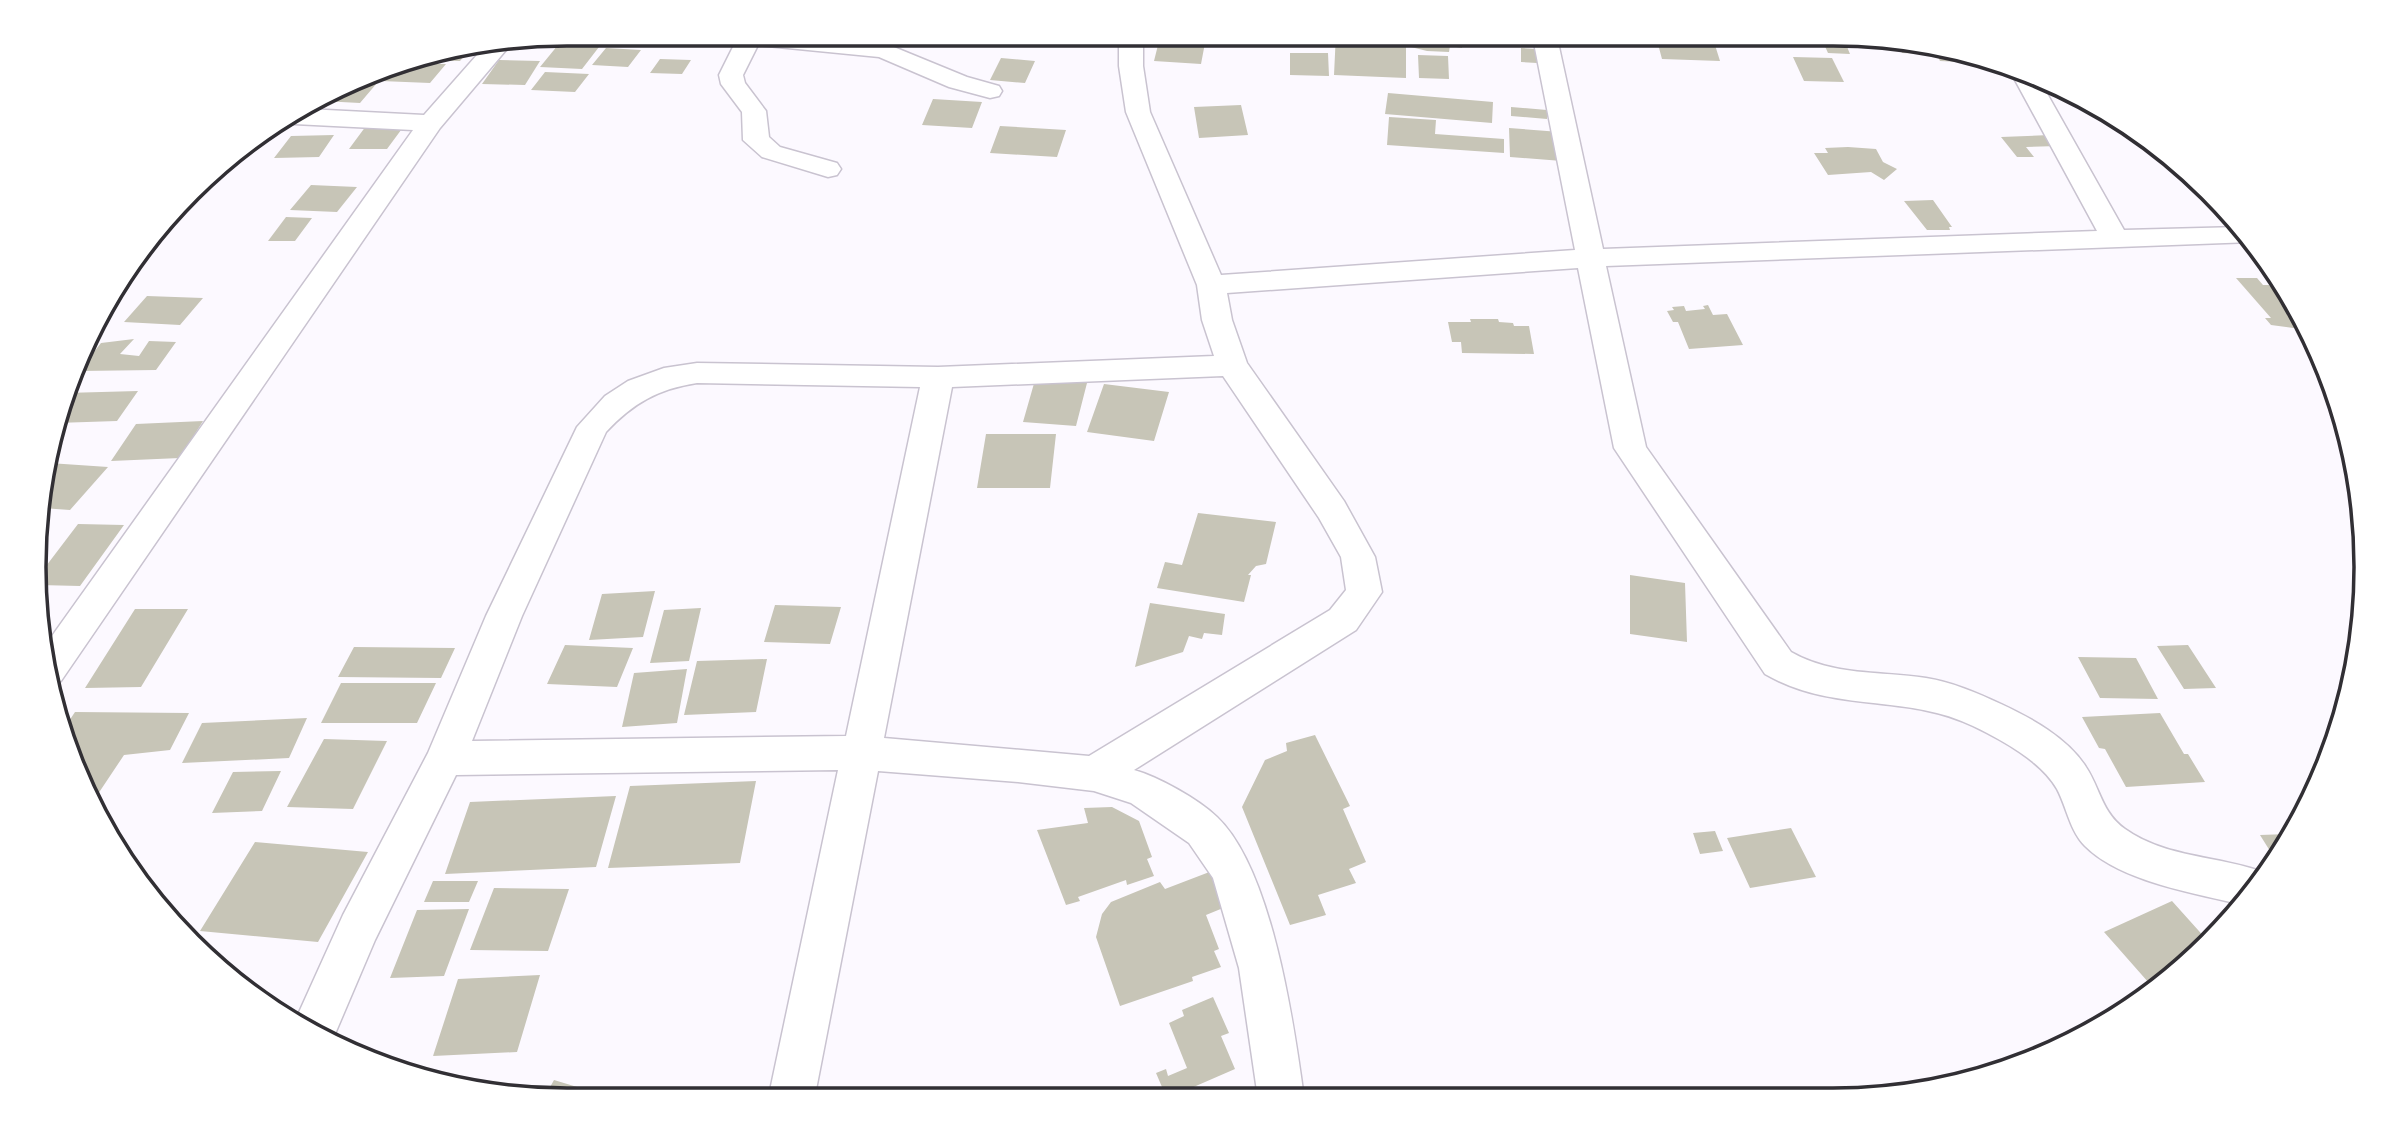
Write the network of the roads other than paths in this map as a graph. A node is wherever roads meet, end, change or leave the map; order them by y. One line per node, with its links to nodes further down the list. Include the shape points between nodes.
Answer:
1 (746, 46): 10 (street, via 731,75 754,111 756,139 771,152)
2 (849, 46): 7 (street, via 884,50)
3 (1131, 46): 14 (street, via 1138,112)
4 (1547, 46): 13 (street)
5 (493, 51): 9 (street)
6 (2029, 84): 12 (street)
7 (990, 91)
8 (304, 116): 9 (street)
9 (430, 123): 17 (street)
10 (828, 169)
11 (2234, 235): 12 (street)
12 (2115, 238): 13 (street)
13 (1591, 258): 14 (street); 21 (street, via 1630,448 1778,663 1814,682 1930,694 1998,721 2067,770 2097,831 2118,848 2138,858)
14 (1211, 285): 15 (street)
15 (1232, 365): 16 (street); 20 (street, via 1332,510 1358,557 1364,592 1343,620)
16 (938, 377): 18 (street); 19 (street, via 697,373 666,377 614,402 593,427 504,616)
17 (55, 661)
18 (861, 753): 19 (street); 20 (street); 23 (street)
19 (445, 758): 22 (street, via 358,929)
20 (1094, 774): 24 (street, via 1144,790 1203,831 1231,870 1261,968)
21 (2244, 886)
22 (316, 1025)
23 (793, 1088)
24 (1279, 1088)

